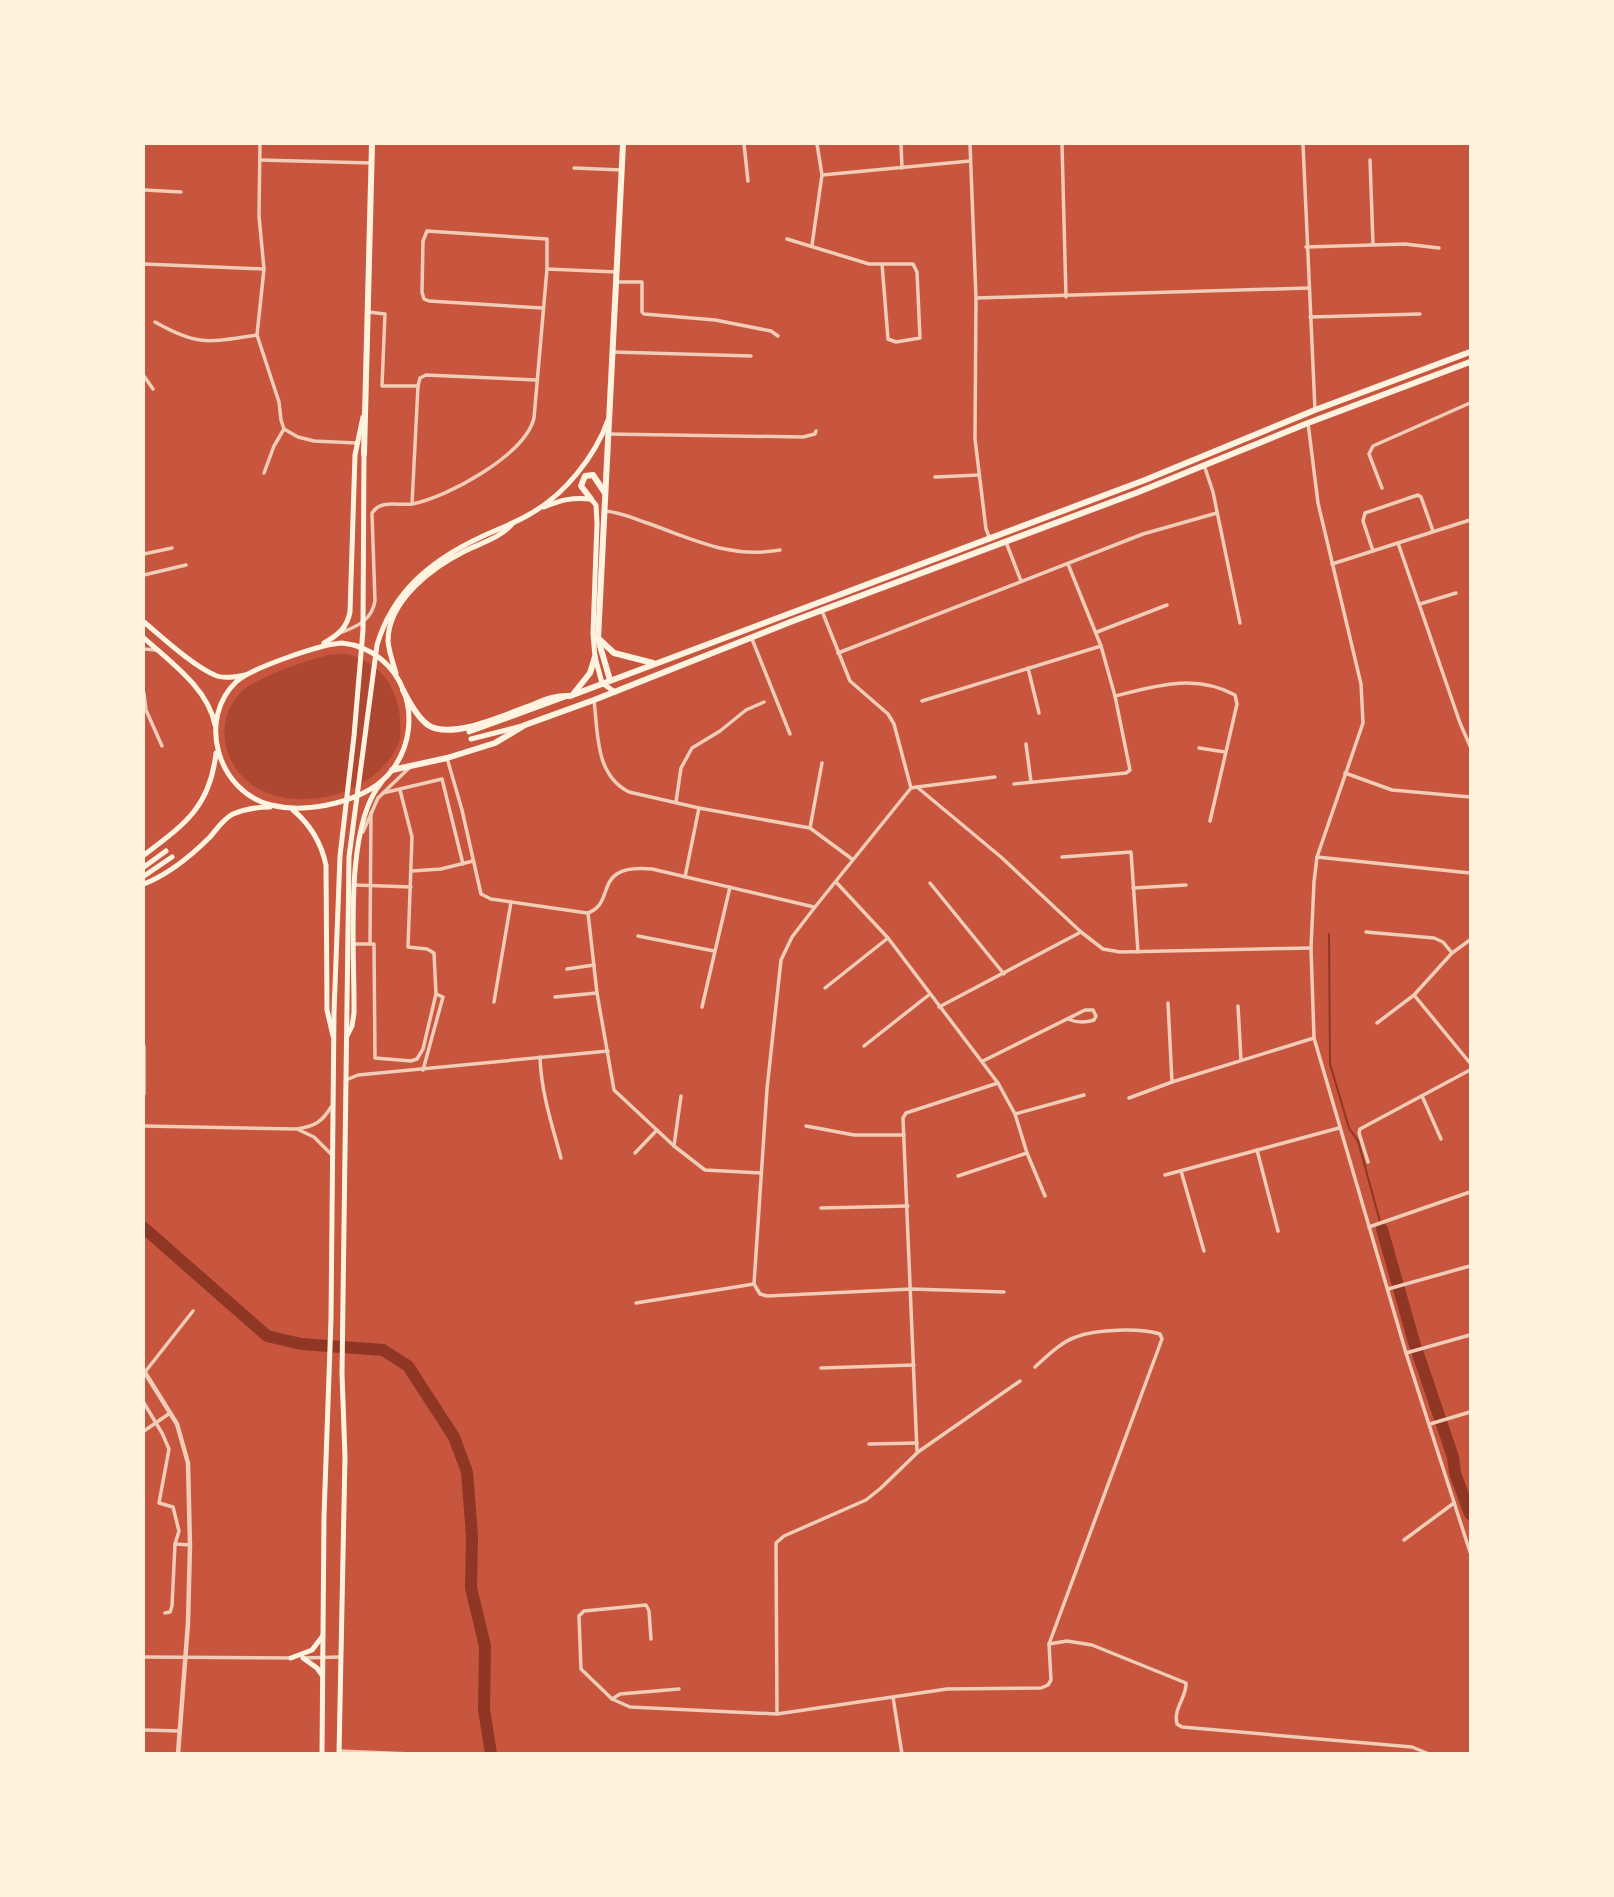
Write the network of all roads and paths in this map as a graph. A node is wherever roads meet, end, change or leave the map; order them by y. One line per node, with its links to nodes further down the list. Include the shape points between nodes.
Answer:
1 (260, 144): 11 (street)
2 (372, 144): 13 (highway)
3 (623, 144): 16 (highway)
4 (744, 144): 18 (street)
5 (817, 144): 17 (street)
6 (901, 144): 15 (street)
7 (970, 144): 12 (street)
8 (1062, 144): 33 (street)
9 (1303, 144): 24 (street)
10 (1370, 159): 22 (street)
11 (260, 160): 13 (street); 28 (street)
12 (971, 161): 15 (street); 34 (street)
13 (372, 163): 36 (highway)
14 (574, 168): 16 (street)
15 (902, 168): 17 (street)
16 (622, 170): 30 (highway)
17 (822, 175): 23 (street)
18 (748, 181)
19 (144, 190): 20 (street)
20 (181, 192)
21 (787, 239): 23 (street)
22 (1373, 243): 24 (street); 25 (street)
23 (812, 245): 27 (street)
24 (1306, 247): 32 (street)
25 (1439, 248)
26 (144, 264): 28 (street)
27 (882, 264): 27 (street, via 888,339 920,338 916,267)
28 (264, 269): 40 (street)
29 (547, 269): 30 (street); 35 (street); 35 (street, via 548,242 543,237 431,230 425,235 424,299)
30 (618, 272): 31 (highway)
31 (617, 282): 41 (street, via 642,282 644,314 715,320); 42 (highway)
32 (1308, 288): 33 (street); 38 (street)
33 (1066, 297): 34 (street)
34 (976, 298): 62 (street)
35 (542, 308): 47 (street)
36 (368, 312): 48 (street, via 385,314 382,386); 52 (highway)
37 (1420, 314): 38 (street)
38 (1310, 317): 51 (street)
39 (155, 322): 40 (street, via 178,335 211,343)
40 (257, 335): 55 (street)
41 (778, 336)
42 (612, 352): 44 (street); 53 (highway)
43 (1471, 352): 51 (highway)
44 (751, 356)
45 (1471, 362): 54 (highway)
46 (144, 376): 49 (street)
47 (537, 380): 48 (street, via 426,375); 67 (street, via 531,429 522,439 479,474)
48 (418, 386): 67 (street)
49 (153, 389)
50 (1471, 403): 64 (street, via 1373,446 1369,454)
51 (1315, 410): 74 (highway)
52 (363, 417): 58 (main road); 59 (highway)
53 (609, 417): 57 (highway); 68 (main road, via 585,463)
54 (1308, 423): 60 (highway); 82 (street, via 1318,503)
55 (284, 429): 58 (street, via 314,441); 61 (street)
56 (816, 431): 57 (street, via 803,437)
57 (608, 434): 65 (highway)
58 (356, 443): 92 (main road, via 352,599)
59 (363, 454): 202 (main road, via 363,630 340,856)
60 (1204, 465): 70 (street); 75 (highway)
61 (264, 473)
62 (979, 475): 63 (street); 74 (street)
63 (935, 477)
64 (1382, 488)
65 (606, 494): 66 (highway, via 588,474 581,486); 69 (highway)
66 (591, 499): 68 (main road, via 564,498); 102 (main road, via 598,512)
67 (412, 504): 92 (street, via 384,504 372,513 373,612)
68 (538, 509): 72 (main road)
69 (605, 511): 78 (street, via 714,547 747,554); 96 (highway)
70 (1217, 513): 81 (street, via 1143,534); 91 (street)
71 (1471, 520): 73 (street)
72 (514, 522): 106 (main road, via 447,561 406,597 388,641); 200 (main road, via 460,547 416,578 389,613 377,645 349,857)
73 (1433, 531): 76 (street); 79 (street, via 1418,495 1364,513)
74 (990, 539): 103 (highway)
75 (1006, 542): 85 (street); 89 (highway)
76 (1398, 543): 79 (street); 87 (street)
77 (172, 548): 80 (street)
78 (780, 551)
79 (1373, 551): 82 (street)
80 (144, 554)
81 (1068, 564): 85 (street); 93 (street)
82 (1332, 564): 132 (street, via 1364,712)
83 (186, 565): 84 (street)
84 (144, 575)
85 (1021, 581): 101 (street)
86 (1456, 593): 87 (street)
87 (1420, 604): 125 (street)
88 (1167, 605): 93 (street)
89 (822, 611): 95 (highway); 101 (street)
90 (144, 622): 105 (main road, via 217,676)
91 (1240, 623)
92 (342, 632): 99 (main road)
93 (1097, 632): 97 (street)
94 (144, 638): 100 (main road)
95 (752, 638): 111 (highway); 121 (street)
96 (598, 639): 103 (highway, via 614,653); 107 (highway)
97 (1101, 646): 104 (street); 113 (street)
98 (144, 649): 100 (street)
99 (312, 650): 105 (main road); 106 (main road, via 334,644 362,647)
100 (158, 651): 120 (main road, via 198,690 210,708)
101 (838, 653): 137 (street, via 850,681 888,713 894,724)
102 (595, 657): 108 (main road); 112 (highway, via 590,673)
103 (655, 663): 107 (highway)
104 (1028, 668): 115 (street); 118 (street)
105 (249, 674): 120 (main road, via 227,695)
106 (397, 676): 109 (main road)
107 (610, 680): 108 (highway); 111 (highway)
108 (602, 683): 111 (main road); 112 (highway)
109 (403, 690): 112 (highway, via 428,725 450,730); 131 (main road, via 408,732)
110 (144, 692): 117 (street)
111 (610, 692): 114 (highway)
112 (569, 695): 119 (main road, via 470,735)
113 (1115, 696): 127 (street, via 1184,681 1226,690 1235,695 1237,704); 134 (street, via 1129,770)
114 (594, 700): 119 (highway); 141 (street, via 601,758 619,787)
115 (922, 701)
116 (764, 702): 141 (street, via 692,748 681,768)
117 (145, 711): 123 (street)
118 (1040, 713)
119 (525, 725): 128 (highway, via 495,743)
120 (216, 731): 124 (main road)
121 (790, 734)
122 (1026, 744): 134 (street)
123 (162, 746)
124 (217, 746): 142 (main road, via 234,783 260,801); 149 (main road, via 209,789 200,806)
125 (1471, 746)
126 (1199, 748): 127 (street)
127 (1225, 752): 145 (street)
128 (446, 758): 130 (highway); 154 (street)
129 (822, 763): 146 (street)
130 (413, 765): 131 (highway); 139 (street)
131 (389, 772): 142 (main road, via 334,804); 147 (main road, via 372,794)
132 (1345, 773): 140 (street, via 1392,790); 152 (street)
133 (995, 777): 136 (street)
134 (1031, 782): 135 (street)
135 (1014, 784)
136 (917, 787): 137 (street); 173 (street)
137 (911, 788): 153 (street)
138 (400, 790): 139 (street); 155 (street, via 442,779); 157 (street, via 412,837)
139 (383, 793): 144 (street)
140 (1471, 797)
141 (676, 802): 143 (street)
142 (287, 808): 163 (main road, via 262,807 234,814 181,863); 202 (main road, via 314,832 326,865 327,1010)
143 (699, 808): 146 (street); 160 (street)
144 (371, 813): 147 (street); 165 (street)
145 (1210, 821)
146 (810, 828): 153 (street)
147 (359, 841): 164 (main road)
148 (166, 851): 156 (main road)
149 (144, 855)
150 (172, 857): 159 (main road)
151 (1062, 857): 169 (street, via 1131,852)
152 (1317, 857): 158 (street); 180 (street)
153 (852, 859): 161 (street)
154 (473, 861): 155 (street); 170 (street, via 484,898)
155 (463, 864): 157 (street)
156 (144, 867)
157 (412, 871): 167 (street)
158 (1471, 873)
159 (144, 876)
160 (685, 877): 168 (street); 172 (street, via 652,869 624,869)
161 (836, 882): 171 (street); 176 (street)
162 (930, 883): 186 (street)
163 (144, 884)
164 (355, 885): 165 (street); 178 (main road)
165 (370, 885): 167 (street); 179 (street)
166 (1186, 885): 169 (street)
167 (411, 887): 189 (street, via 408,947 434,953)
168 (730, 887): 171 (street); 181 (street)
169 (1133, 888): 182 (street)
170 (511, 902): 172 (street); 193 (street)
171 (815, 907): 238 (street, via 792,937 778,970)
172 (588, 913): 184 (street)
173 (1081, 932): 182 (street, via 1103,949); 186 (street)
174 (1366, 932): 183 (street, via 1434,938)
175 (638, 936): 181 (street)
176 (888, 938): 187 (street); 190 (street)
177 (1471, 940): 183 (street)
178 (354, 944): 179 (street); 200 (main road, via 352,1026)
179 (372, 944): 203 (street, via 375,1058 411,1061)
180 (1311, 948): 182 (street); 201 (street)
181 (714, 951): 196 (street)
182 (1138, 952)
183 (1452, 953): 191 (street)
184 (594, 965): 185 (street); 188 (street)
185 (567, 969)
186 (1004, 974): 197 (street)
187 (824, 988)
188 (597, 993): 192 (street); 206 (street)
189 (436, 994): 203 (street); 203 (street, via 443,997)
190 (930, 994): 197 (street); 205 (street)
191 (1414, 995): 199 (street); 210 (street)
192 (555, 997)
193 (494, 1002)
194 (1168, 1003): 214 (street)
195 (1238, 1006): 208 (street)
196 (702, 1007)
197 (939, 1007): 209 (street)
198 (1068, 1019): 198 (street, via 1077,1023 1096,1016 1090,1009); 209 (street)
199 (1377, 1023)
200 (346, 1038): 213 (main road)
201 (1314, 1038): 208 (street); 225 (street)
202 (334, 1039): 221 (main road)
203 (426, 1045): 211 (street)
204 (144, 1046): 216 (street)
205 (864, 1046)
206 (608, 1051): 207 (street); 227 (street, via 614,1090)
207 (540, 1057): 211 (street); 235 (street, via 545,1099)
208 (1241, 1060): 214 (street)
209 (983, 1061): 215 (street)
210 (1471, 1063)
211 (423, 1070): 213 (street)
212 (1471, 1070): 219 (street)
213 (345, 1080): 282 (main road)
214 (1172, 1082): 220 (street)
215 (998, 1083): 222 (street); 228 (street, via 906,1113)
216 (144, 1094)
217 (1084, 1095): 222 (street)
218 (681, 1096): 230 (street)
219 (1422, 1096): 229 (street); 236 (street, via 1360,1129)
220 (1129, 1098)
221 (332, 1105): 226 (street, via 314,1127); 234 (main road)
222 (1015, 1114): 233 (street)
223 (144, 1126): 226 (street)
224 (806, 1126): 228 (street, via 854,1135)
225 (1339, 1128): 231 (street); 245 (street)
226 (297, 1129): 234 (street, via 314,1137)
227 (657, 1130): 230 (street); 232 (street)
228 (904, 1135): 243 (street)
229 (1441, 1139)
230 (674, 1146): 238 (street, via 709,1171)
231 (1257, 1150): 237 (street); 246 (street)
232 (635, 1153)
233 (1027, 1153): 239 (street); 242 (street)
234 (331, 1155): 277 (main road)
235 (561, 1158)
236 (1368, 1162)
237 (1181, 1171): 240 (street); 247 (street)
238 (761, 1173): 249 (street)
239 (958, 1175)
240 (1165, 1175)
241 (1471, 1192): 245 (street)
242 (1045, 1196)
243 (908, 1206): 244 (street); 250 (street)
244 (821, 1209)
245 (1369, 1227): 251 (street)
246 (1279, 1231)
247 (1204, 1251)
248 (1471, 1266): 251 (street)
249 (754, 1284): 250 (street, via 760,1294); 253 (street)
250 (911, 1289): 252 (street); 257 (street)
251 (1388, 1289): 256 (street)
252 (1004, 1292)
253 (636, 1303)
254 (193, 1311): 260 (street)
255 (1471, 1335): 256 (street)
256 (1406, 1353): 266 (street)
257 (914, 1365): 259 (street); 268 (street)
258 (1035, 1367): 279 (street, via 1075,1337 1134,1331 1153,1332 1162,1339)
259 (821, 1368)
260 (144, 1371): 264 (street)
261 (1020, 1381): 270 (street)
262 (144, 1407): 265 (street)
263 (1471, 1412): 266 (street)
264 (170, 1413): 265 (street); 274 (street, via 188,1464)
265 (156, 1422): 267 (street); 273 (street, via 169,1452 159,1503 173,1507 179,1531)
266 (1430, 1424): 271 (street)
267 (144, 1431)
268 (917, 1443): 269 (street); 270 (street)
269 (869, 1444)
270 (918, 1452): 290 (street, via 866,1500 783,1536 776,1544)
271 (1454, 1503): 272 (street); 275 (street)
272 (1404, 1540)
273 (175, 1544): 274 (street); 276 (street, via 172,1606)
274 (190, 1545): 281 (street)
275 (1471, 1552)
276 (165, 1614)
277 (323, 1636): 283 (main road, via 312,1650); 285 (main road)
278 (651, 1639): 289 (street, via 646,1605 579,1616 581,1669)
279 (1049, 1644): 288 (street, via 1051,1680 1041,1688 947,1689); 298 (street, via 1092,1645 1186,1684 1176,1713 1182,1727 1412,1747)
280 (144, 1657): 281 (street)
281 (186, 1657): 283 (street); 292 (street)
282 (340, 1657): 285 (street); 293 (main road)
283 (291, 1658): 284 (street)
284 (303, 1658): 285 (street); 286 (main road)
285 (322, 1658): 286 (main road)
286 (322, 1675): 295 (main road)
287 (680, 1689): 289 (street, via 620,1693)
288 (892, 1696): 290 (street); 297 (street)
289 (612, 1699): 290 (street, via 630,1707)
290 (777, 1714)
291 (144, 1730): 292 (street)
292 (179, 1731): 294 (street)
293 (339, 1752): 296 (street)
294 (178, 1754)
295 (322, 1754)
296 (412, 1754)
297 (902, 1754)
298 (1429, 1754)

